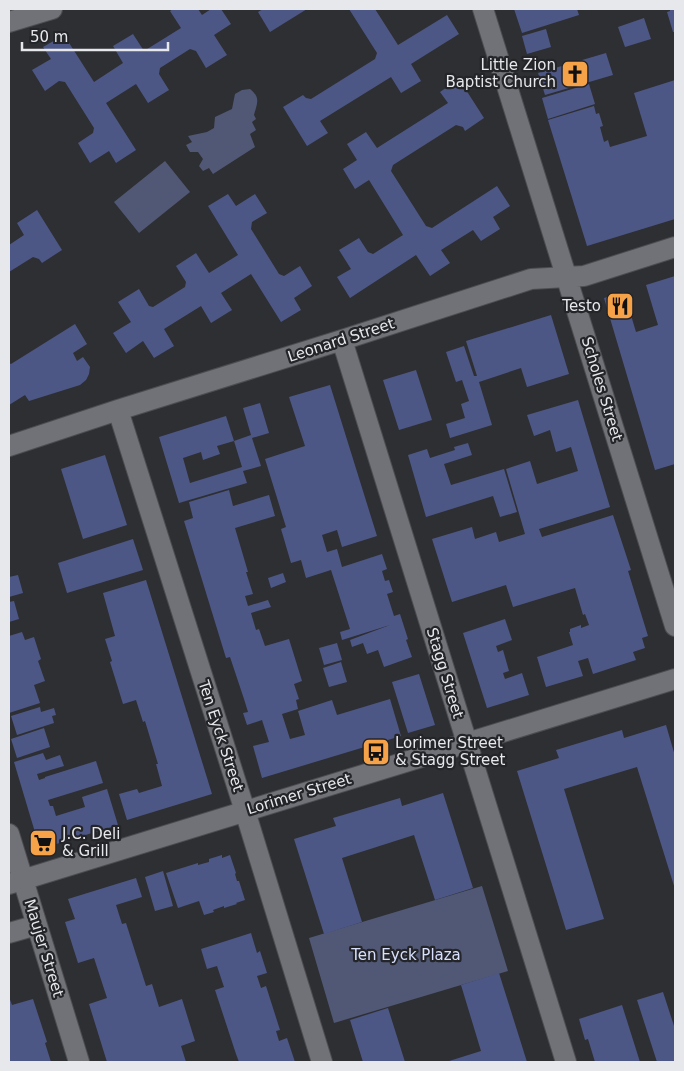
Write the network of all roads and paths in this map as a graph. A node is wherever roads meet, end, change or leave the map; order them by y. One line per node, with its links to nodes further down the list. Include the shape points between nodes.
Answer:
1 (48, 9): 3 (street)
2 (484, 9): 5 (street, Scholes Street)
3 (9, 22)
4 (675, 247): 5 (street, Leonard Street, via 584,276)
5 (567, 276): 6 (street, Leonard Street, via 531,278); 9 (street, Scholes Street)
6 (342, 340): 7 (street, Leonard Street); 11 (street, Stagg Street)
7 (118, 410): 8 (street, Leonard Street); 12 (street, Ten Eyck Street)
8 (9, 446)
9 (675, 626)
10 (675, 679): 11 (street, Lorimer Street)
11 (467, 743): 12 (street, Lorimer Street); 19 (street, Stagg Street)
12 (244, 811): 14 (street, Lorimer Street); 18 (street, Ten Eyck Street)
13 (9, 834): 14 (street, Maujer Street)
14 (16, 882): 15 (street, Maujer Street)
15 (37, 925): 16 (street); 17 (street, Maujer Street)
16 (9, 933)
17 (79, 1062)
18 (322, 1062)
19 (566, 1062)

